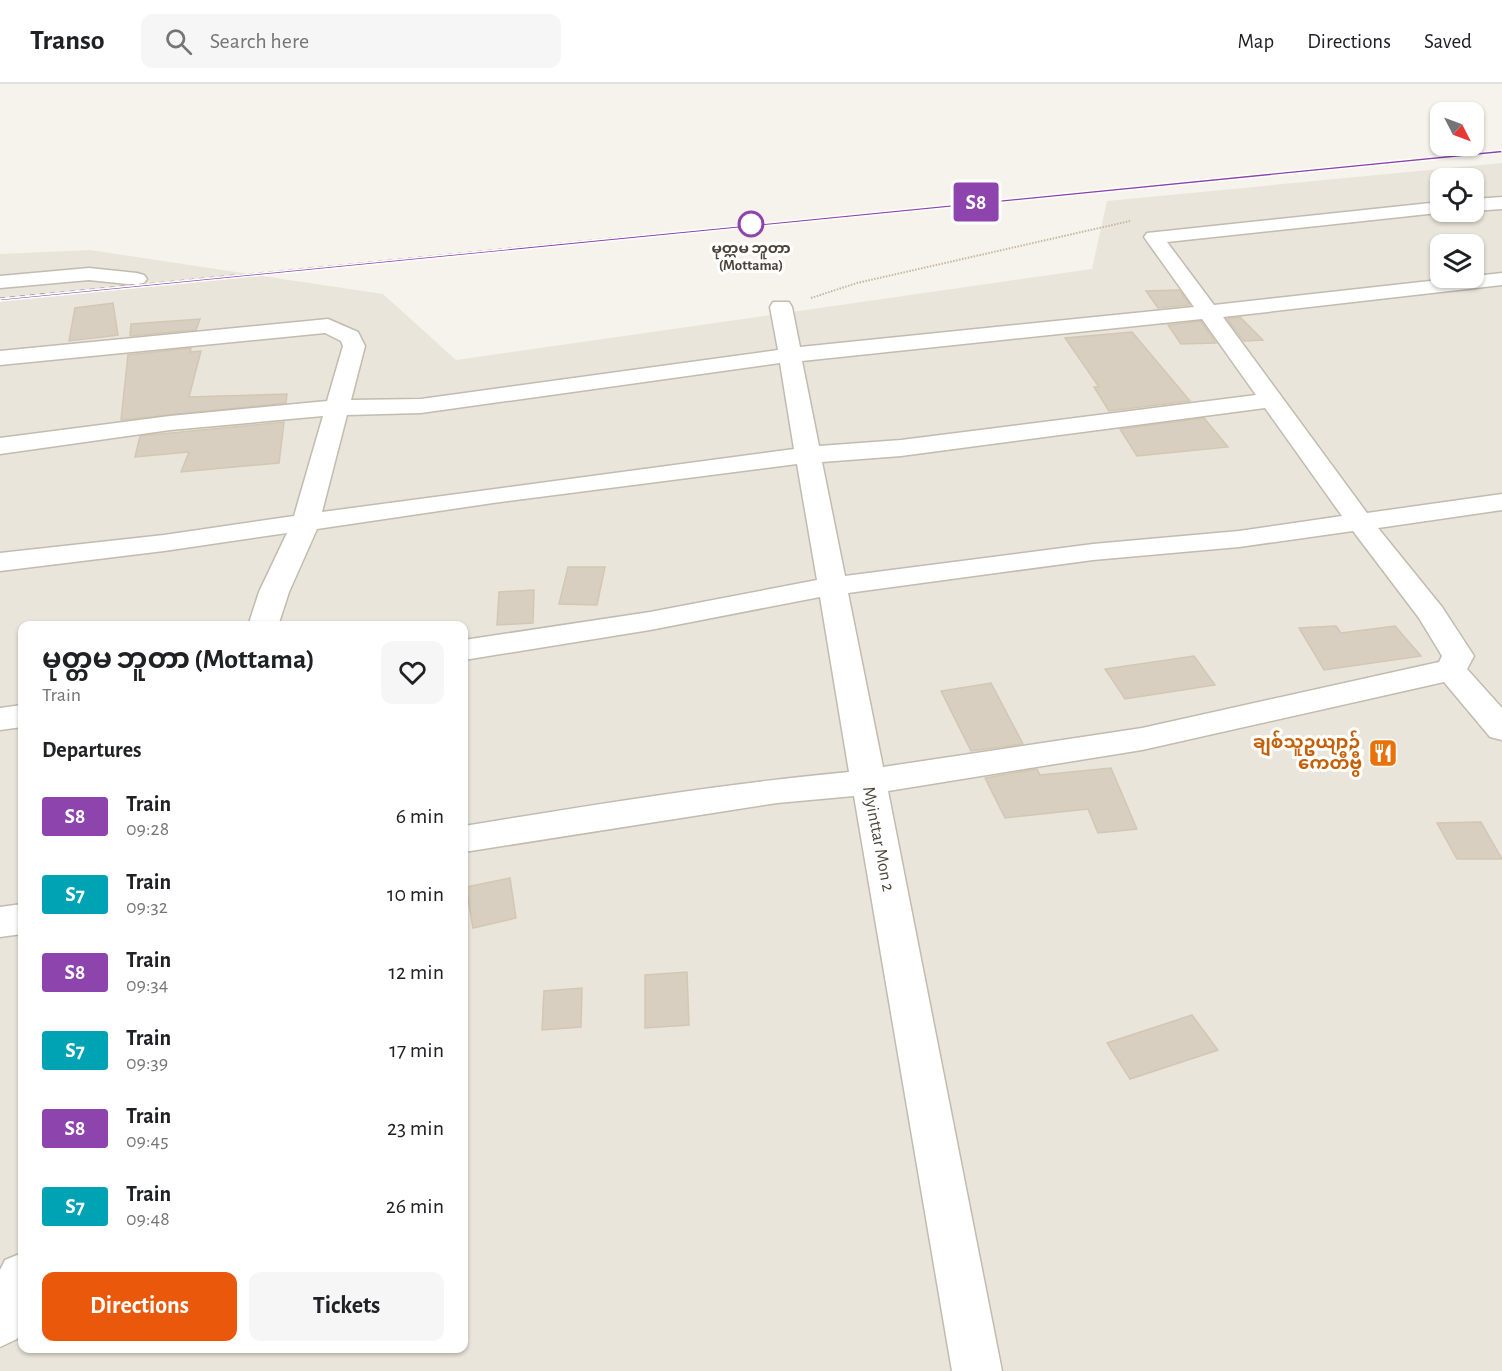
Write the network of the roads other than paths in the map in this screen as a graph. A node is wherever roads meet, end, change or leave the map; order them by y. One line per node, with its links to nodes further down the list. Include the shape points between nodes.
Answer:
1 (1502, 202): 2 (street)
2 (1484, 204)
3 (1430, 209): 8 (street, via 1154,237)
4 (137, 279): 6 (street, via 89,274)
5 (1502, 279): 8 (street)
6 (0, 282)
7 (782, 308): 9 (street, Myinttar Mon 2)
8 (1210, 312): 9 (street); 11 (street)
9 (790, 355): 12 (street, via 421,406); 14 (street, Myinttar Mon 2)
10 (0, 358): 12 (street, via 328,326 350,337 354,346)
11 (1272, 400): 14 (street, via 901,448); 16 (street)
12 (335, 408): 13 (street, via 170,423); 17 (street)
13 (0, 446)
14 (808, 455): 17 (street); 19 (street, Myinttar Mon 2)
15 (1502, 502): 16 (street)
16 (1359, 521): 19 (street, via 1239,539 1093,552); 22 (street, via 1431,614 1458,656)
17 (306, 522): 18 (street); 20 (street, via 273,591)
18 (0, 562)
19 (832, 586): 21 (street, via 650,621); 26 (street, Myinttar Mon 2)
20 (264, 621)
21 (468, 649)
22 (1451, 670): 25 (street); 26 (street, via 1142,739)
23 (18, 717): 24 (street)
24 (0, 719)
25 (1502, 729)
26 (868, 782): 27 (street, via 777,791); 32 (street, Myinttar Mon 2)
27 (468, 838)
28 (18, 919): 29 (street)
29 (0, 922)
30 (18, 1285): 31 (street)
31 (0, 1322)
32 (977, 1371)

